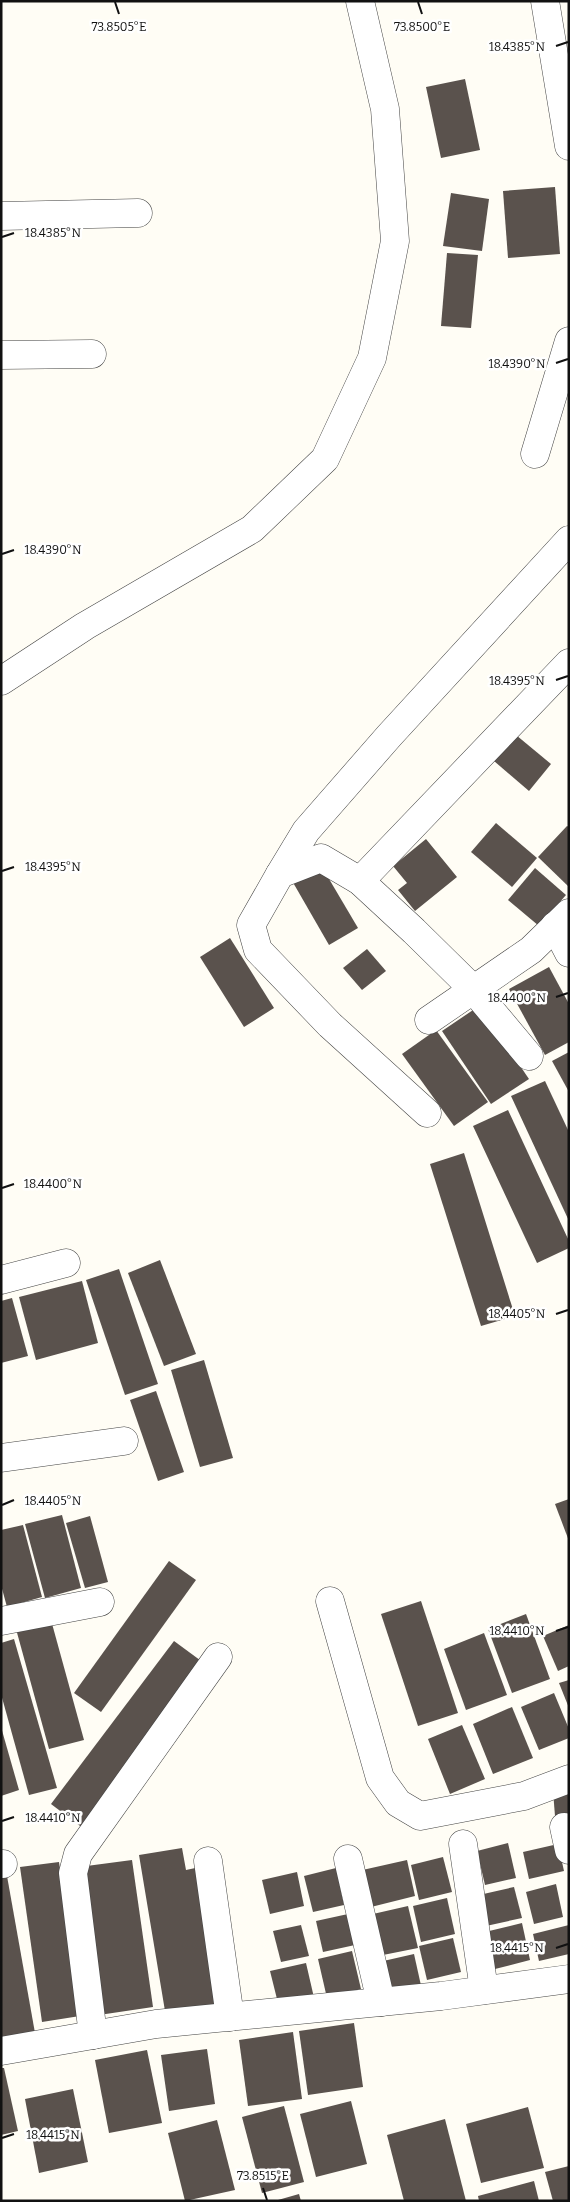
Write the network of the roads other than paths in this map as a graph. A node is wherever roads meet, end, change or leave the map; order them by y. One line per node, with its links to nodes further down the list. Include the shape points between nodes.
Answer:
1 (360, 1): 12 (street, via 385,109 395,241 372,358 325,458 252,529 85,626)
2 (545, 1): 3 (street)
3 (569, 146)
4 (138, 212): 5 (street)
5 (1, 216)
6 (569, 341): 9 (street)
7 (92, 354): 8 (street)
8 (1, 356)
9 (535, 454)
10 (569, 540): 13 (street, via 306,831)
11 (569, 663): 14 (street)
12 (1, 681)
13 (280, 874): 14 (street, via 321,858); 20 (street, via 251,924 258,950 330,1025)
14 (360, 881): 17 (street)
15 (562, 919): 16 (street); 17 (street, via 531,950)
16 (569, 953)
17 (473, 990): 18 (street); 19 (street)
18 (428, 1020)
19 (529, 1056)
20 (427, 1113)
21 (66, 1263): 22 (street)
22 (1, 1280)
23 (124, 1441): 24 (street)
24 (1, 1458)
25 (330, 1601): 29 (street, via 380,1778 398,1803 420,1816 524,1796)
26 (100, 1602): 27 (street)
27 (1, 1621)
28 (218, 1656): 37 (street, via 78,1854 73,1873)
29 (569, 1779)
30 (463, 1844): 34 (street)
31 (348, 1859): 35 (street)
32 (208, 1861): 36 (street)
33 (569, 1979): 34 (street)
34 (484, 1990): 35 (street)
35 (381, 2002): 36 (street)
36 (230, 2017): 37 (street, via 156,2024)
37 (93, 2035): 38 (street)
38 (1, 2051)

